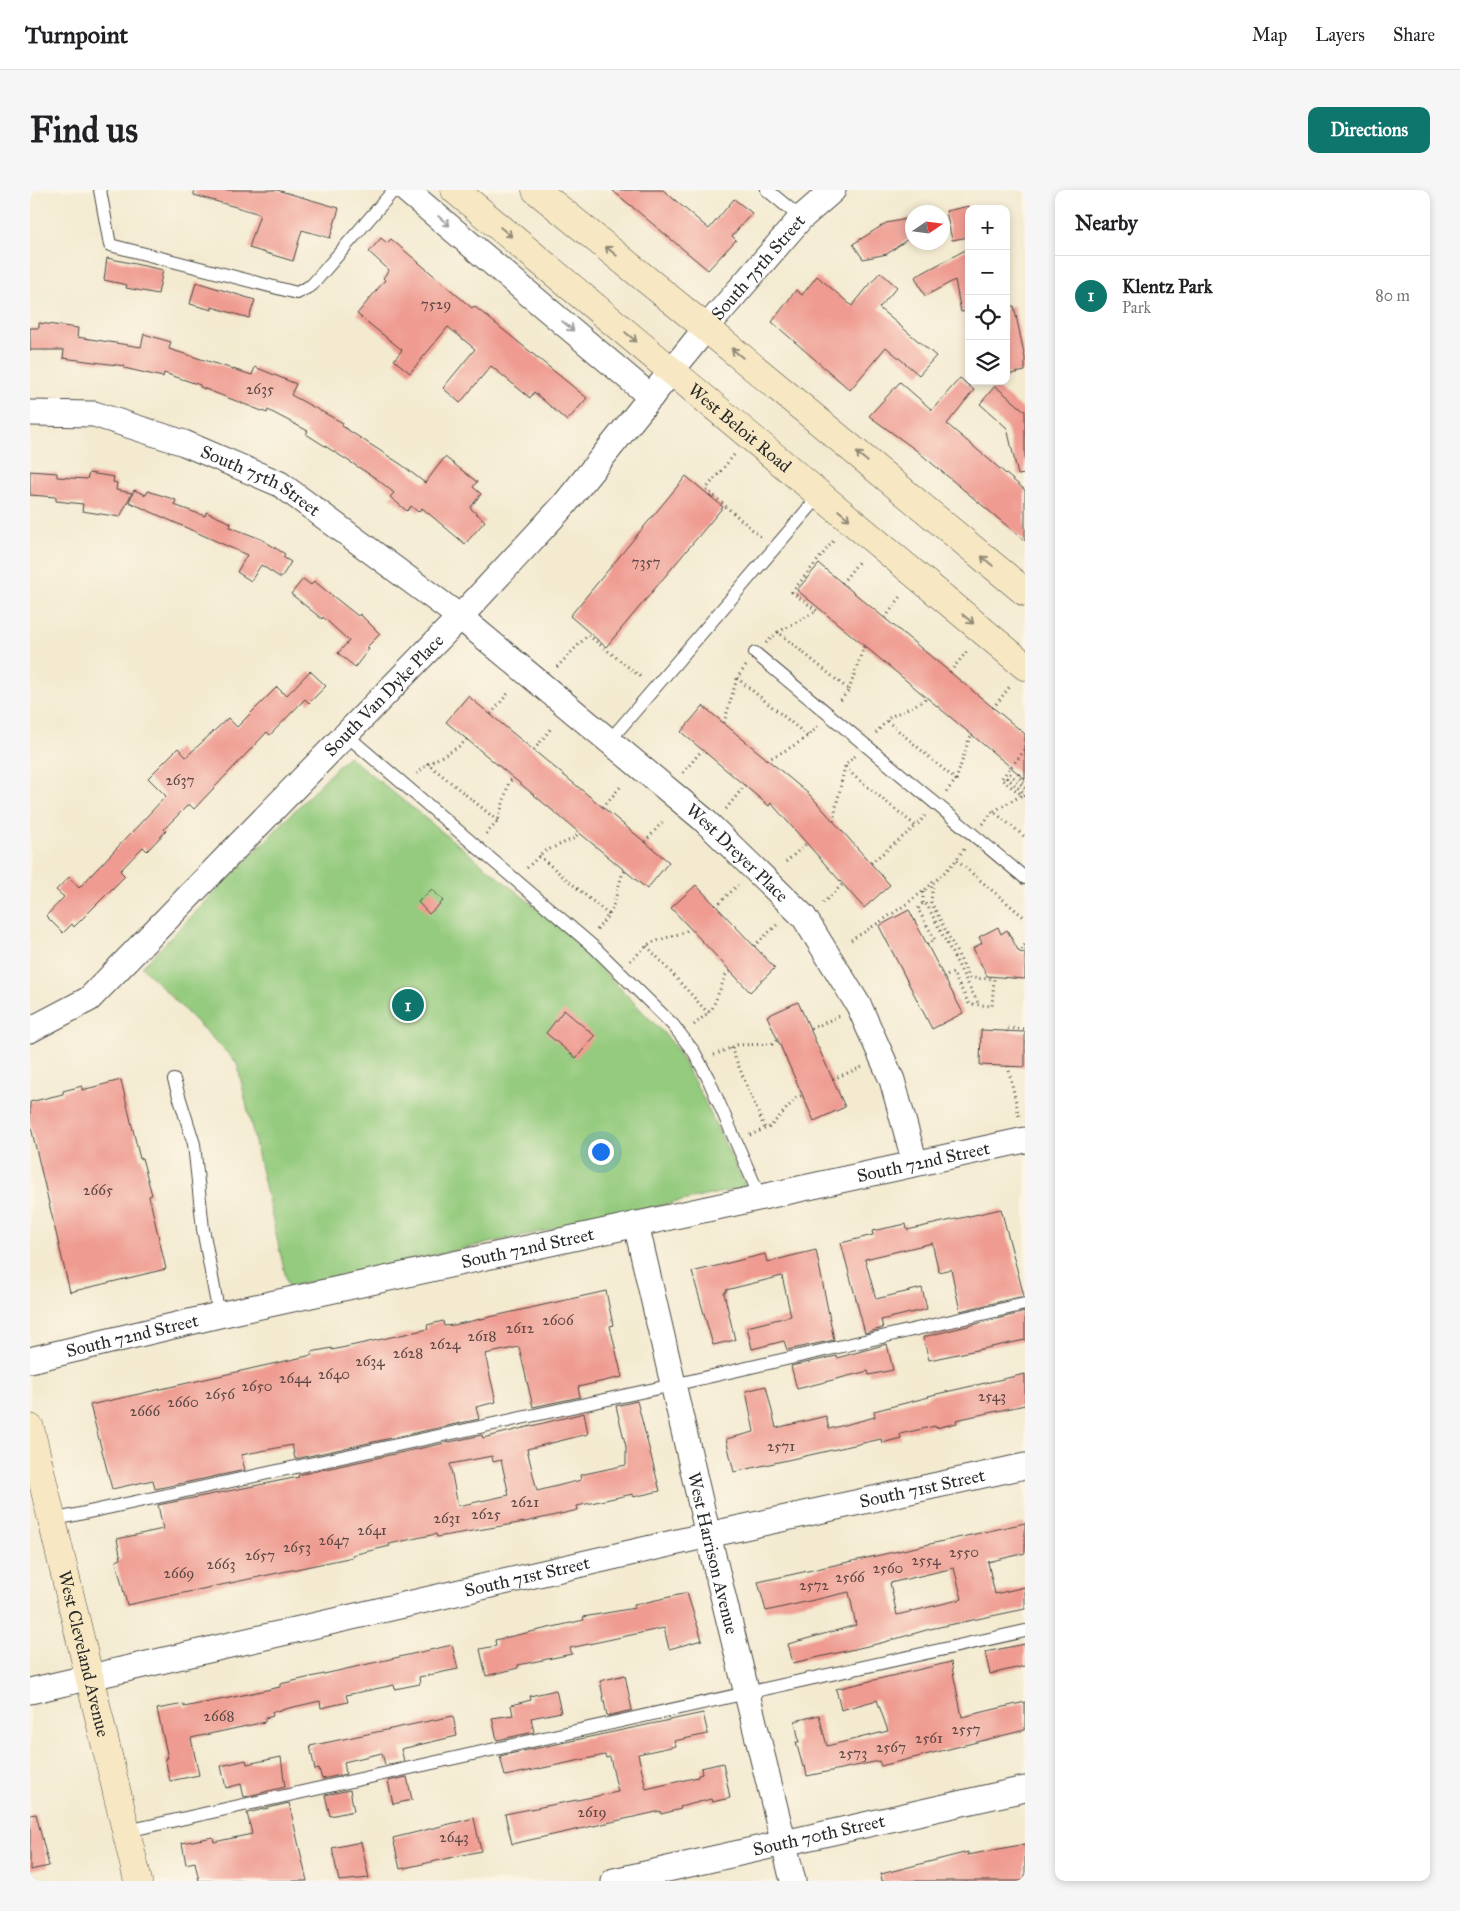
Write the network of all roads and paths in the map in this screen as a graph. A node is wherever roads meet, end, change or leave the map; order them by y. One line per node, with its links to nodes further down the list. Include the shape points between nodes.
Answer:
1 (100, 190): 2 (lane, via 110,245 297,293 312,285)
2 (394, 190)
3 (406, 190): 11 (street, one-way to 11)
4 (455, 190): 10 (main road, West Beloit Road, one-way to 10)
5 (536, 190): 9 (main road, one-way to 5)
6 (767, 190): 8 (lane)
7 (833, 190): 8 (street, South 75th Street)
8 (801, 218): 9 (street, South 75th Street)
9 (706, 328): 10 (street, South Van Dyke Place); 19 (main road, one-way to 9)
10 (672, 371): 11 (street, South Van Dyke Place); 14 (main road, West Beloit Road)
11 (651, 397): 21 (street, South Van Dyke Place, via 564,505)
12 (30, 413): 21 (street, South 75th Street, via 94,414 184,443 280,484)
13 (734, 455): 16 (path, via 706,489)
14 (820, 495): 16 (lane); 29 (main road, West Beloit Road, one-way to 29)
15 (836, 539): 23 (path, via 792,592 817,611)
16 (775, 546): 31 (lane)
17 (860, 560): 18 (path)
18 (842, 583)
19 (1025, 592)
20 (903, 595): 22 (path)
21 (460, 617): 40 (street, South Van Dyke Place); 44 (street, West Dreyer Place)
22 (885, 618)
23 (778, 632)
24 (864, 646): 32 (path)
25 (969, 650): 28 (path)
26 (754, 653): 77 (lane)
27 (556, 667): 31 (path, via 588,634)
28 (950, 672)
29 (1018, 676): 35 (path)
30 (738, 678): 38 (path)
31 (654, 687): 44 (lane)
32 (849, 690)
33 (509, 692): 36 (path)
34 (926, 697): 37 (path)
35 (993, 708)
36 (490, 714)
37 (887, 721)
38 (724, 724)
39 (552, 727): 45 (path)
40 (345, 734): 58 (lane); 106 (street, South Van Dyke Place, via 89,999)
41 (972, 735): 54 (path)
42 (809, 737): 48 (path)
43 (466, 739): 49 (path)
44 (610, 740): 120 (street, West Dreyer Place, via 703,819 804,917 859,1006 888,1072)
45 (534, 750)
46 (702, 750): 51 (path)
47 (1025, 750): 60 (path, via 1001,779)
48 (767, 760)
49 (427, 763): 58 (path); 65 (path)
50 (845, 766): 66 (path)
51 (683, 773)
52 (1019, 774): 55 (path)
53 (514, 778): 65 (path, via 509,782)
54 (956, 780)
55 (1025, 783)
56 (622, 785): 61 (path)
57 (744, 785): 62 (path)
58 (406, 786): 71 (lane)
59 (1025, 788): 60 (path, via 1010,774 1007,778)
60 (1024, 795): 63 (path)
61 (603, 807)
62 (726, 809)
63 (993, 811)
64 (664, 820): 69 (path)
65 (498, 821): 71 (path)
66 (833, 821)
67 (916, 826): 75 (path)
68 (579, 832): 72 (path, via 575,838)
69 (645, 842)
70 (807, 843): 74 (path)
71 (476, 845): 78 (lane)
72 (539, 856): 78 (path); 86 (path)
73 (956, 860): 79 (path)
74 (786, 862)
75 (871, 863)
76 (625, 871): 86 (path)
77 (1025, 878)
78 (516, 879): 90 (lane)
79 (933, 882): 82 (path); 95 (path, via 931,902)
80 (738, 884): 85 (path)
81 (844, 884): 83 (path)
82 (924, 889): 84 (path); 89 (path)
83 (823, 903)
84 (924, 903): 91 (path, via 918,909 934,940); 97 (path)
85 (716, 906)
86 (609, 915): 90 (path)
87 (778, 924): 94 (path)
88 (690, 928): 93 (path)
89 (851, 940)
90 (587, 941): 98 (lane)
91 (927, 944)
92 (1025, 945): 96 (path, via 1021,950)
93 (647, 946): 98 (path); 102 (path)
94 (754, 946)
95 (956, 949): 97 (path); 101 (path, via 970,978 994,979 992,1006)
96 (1025, 950)
97 (951, 951): 101 (path)
98 (619, 970): 108 (lane)
99 (731, 971): 102 (path)
100 (944, 977): 101 (path, via 953,973 969,1004)
101 (979, 1005)
102 (708, 1013): 108 (path)
103 (840, 1016): 104 (path)
104 (810, 1029)
105 (1025, 1029): 107 (path, via 1007,1028)
106 (30, 1030)
107 (1007, 1032)
108 (682, 1036): 111 (lane)
109 (778, 1040): 110 (path, via 772,1044)
110 (730, 1048): 111 (path); 118 (path)
111 (700, 1061): 119 (lane)
112 (863, 1066): 114 (path)
113 (1008, 1066): 117 (path)
114 (833, 1079)
115 (174, 1080): 124 (lane, via 194,1144 203,1229)
116 (802, 1095): 118 (path)
117 (1022, 1128): 120 (street, South 72nd Street)
118 (765, 1129): 119 (path)
119 (736, 1141): 121 (lane)
120 (915, 1164): 121 (street, South 72nd Street)
121 (760, 1197): 122 (street, South 72nd Street)
122 (636, 1224): 124 (street, South 72nd Street); 126 (street, West Harrison Avenue)
123 (1025, 1304): 126 (lane)
124 (219, 1315): 125 (street, South 72nd Street)
125 (30, 1360)
126 (673, 1385): 129 (lane); 130 (street, West Harrison Avenue)
127 (30, 1428): 129 (main road, West Cleveland Avenue)
128 (1025, 1466): 130 (street, South 71st Street)
129 (52, 1520): 132 (main road, West Cleveland Avenue)
130 (708, 1535): 132 (street, South 71st Street); 134 (street, West Harrison Avenue)
131 (1025, 1631): 134 (lane)
132 (90, 1678): 133 (street, South 71st Street); 136 (main road, West Cleveland Avenue)
133 (30, 1691)
134 (746, 1693): 136 (lane); 137 (street, West Harrison Avenue)
135 (1025, 1789): 137 (street, South 70th Street)
136 (126, 1831): 138 (main road, West Cleveland Avenue)
137 (784, 1843): 139 (street, South 70th Street); 140 (street, West Harrison Avenue)
138 (138, 1881)
139 (614, 1881)
140 (793, 1881)

